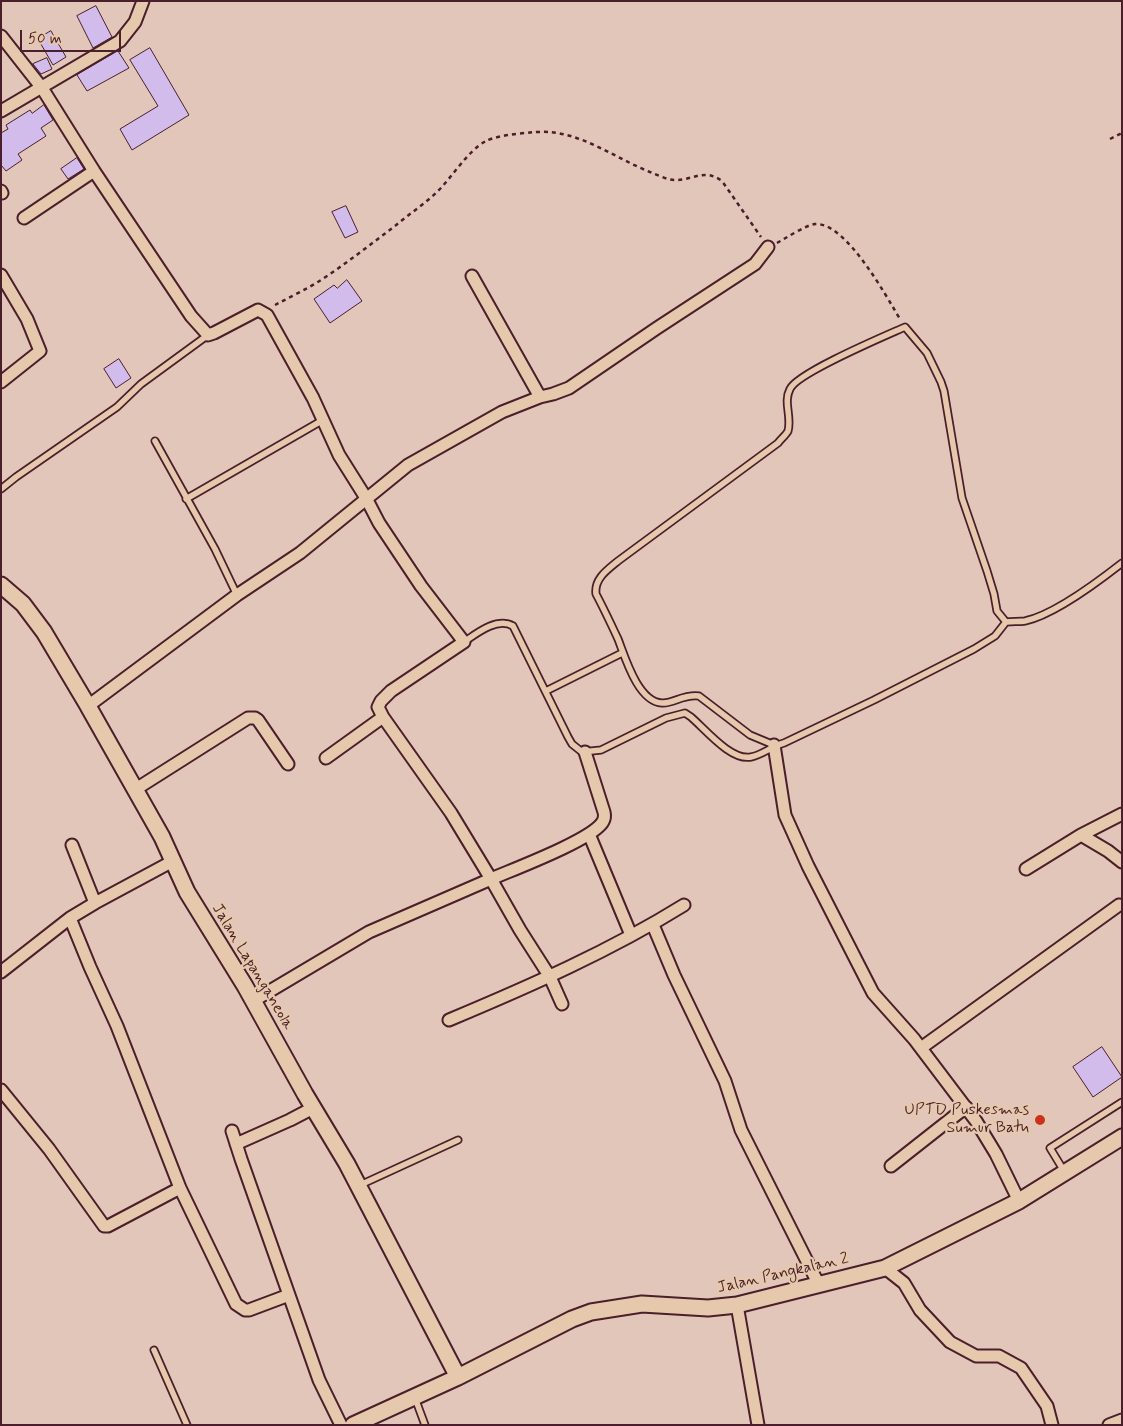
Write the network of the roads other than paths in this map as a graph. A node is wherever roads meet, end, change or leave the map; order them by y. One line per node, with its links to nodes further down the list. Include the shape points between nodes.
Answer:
1 (143, 1): 3 (street, via 135,22 120,41)
2 (1, 36): 3 (street)
3 (42, 88): 4 (street); 5 (street)
4 (1, 111)
5 (94, 171): 6 (street); 10 (street, via 191,316)
6 (24, 218)
7 (768, 247): 12 (street, via 755,264 576,383)
8 (1, 276): 11 (street, via 40,351)
9 (472, 276): 12 (street)
10 (208, 335): 13 (street, via 258,310 264,312); 15 (lane, via 141,384 117,408)
11 (1, 382)
12 (540, 397): 16 (street, via 502,412 408,465)
13 (323, 420): 16 (street); 17 (lane)
14 (156, 441): 17 (lane)
15 (1, 489)
16 (366, 498): 20 (street, via 300,553); 22 (street, via 401,557)
17 (186, 499): 20 (lane)
18 (1122, 563): 21 (lane, via 1044,614 1025,621)
19 (1, 584): 25 (street, Jalan Lapanganeola, via 23,604 44,632)
20 (237, 595): 25 (street)
21 (1006, 622): 23 (lane, via 997,611 962,498 941,382 927,353 905,327 792,383 787,394 790,420 787,432 778,443 601,577 595,588 596,594); 27 (lane, via 995,636 974,648 874,700)
22 (464, 642): 24 (lane, via 483,630 508,623 513,626); 26 (street, via 391,691 378,707)
23 (622, 654): 24 (lane); 27 (lane, via 639,687 653,701 661,704 686,696 699,696 750,735)
24 (546, 691): 28 (lane, via 572,744)
25 (88, 706): 31 (street, Jalan Lapanganeola)
26 (383, 717): 29 (street); 39 (street, via 451,813)
27 (774, 745): 28 (lane, via 752,757 741,757 730,752 691,717 680,714 601,750); 51 (street, via 785,815 808,866 873,993)
28 (585, 752): 33 (street, via 605,817)
29 (326, 758)
30 (288, 764): 31 (street, via 258,720 248,718)
31 (136, 789): 36 (street, Jalan Lapanganeola)
32 (1122, 814): 34 (street)
33 (589, 834): 39 (street); 45 (street)
34 (1081, 835): 37 (street); 38 (street)
35 (72, 845): 40 (street)
36 (173, 861): 40 (street); 48 (street, Jalan Lapanganeola, via 187,892)
37 (1122, 862)
38 (1026, 869)
39 (491, 879): 47 (street); 48 (street, via 369,932)
40 (95, 903): 43 (street)
41 (1119, 904): 51 (street)
42 (684, 905): 44 (street)
43 (70, 918): 46 (street); 63 (street, via 117,1026)
44 (653, 925): 45 (street); 66 (street, via 724,1081 740,1130)
45 (631, 935): 47 (street)
46 (1, 972)
47 (550, 977): 49 (street); 50 (street)
48 (253, 1000): 55 (street, Jalan Lapanganeola)
49 (562, 1004)
50 (450, 1020)
51 (921, 1048): 54 (street)
52 (1, 1090): 63 (street, via 104,1226)
53 (1122, 1102): 61 (lane, via 1050,1148)
54 (966, 1107): 60 (street); 64 (street, via 996,1154)
55 (313, 1108): 59 (street); 62 (street, Jalan Lapanganeola)
56 (232, 1131): 59 (street)
57 (458, 1140): 62 (lane)
58 (1120, 1142): 61 (street, Jalan Pangkalan 2)
59 (236, 1144): 67 (street)
60 (891, 1166)
61 (1065, 1173): 64 (street, Jalan Pangkalan 2)
62 (358, 1186): 70 (street, Jalan Lapanganeola)
63 (180, 1188): 67 (street, via 236,1304 249,1310)
64 (1019, 1201): 65 (street, Jalan Pangkalan 2)
65 (884, 1268): 66 (street, Jalan Pangkalan 2); 78 (street, via 904,1284 920,1310 944,1338 976,1356 999,1356 1021,1368 1047,1406)
66 (819, 1285): 68 (street, Jalan Pangkalan 2)
67 (289, 1295): 74 (street, via 320,1380)
68 (737, 1305): 70 (street, Jalan Pangkalan 2, via 708,1308 642,1304 591,1312); 77 (street)
69 (154, 1350): 73 (lane)
70 (458, 1377): 71 (street, Jalan Pangkalan 2)
71 (414, 1396): 75 (street, Jalan Pangkalan 2); 76 (lane)
72 (1122, 1420): 79 (street)
73 (187, 1425)
74 (341, 1425)
75 (353, 1425)
76 (424, 1425)
77 (758, 1425)
78 (1052, 1425)
79 (1109, 1425)

